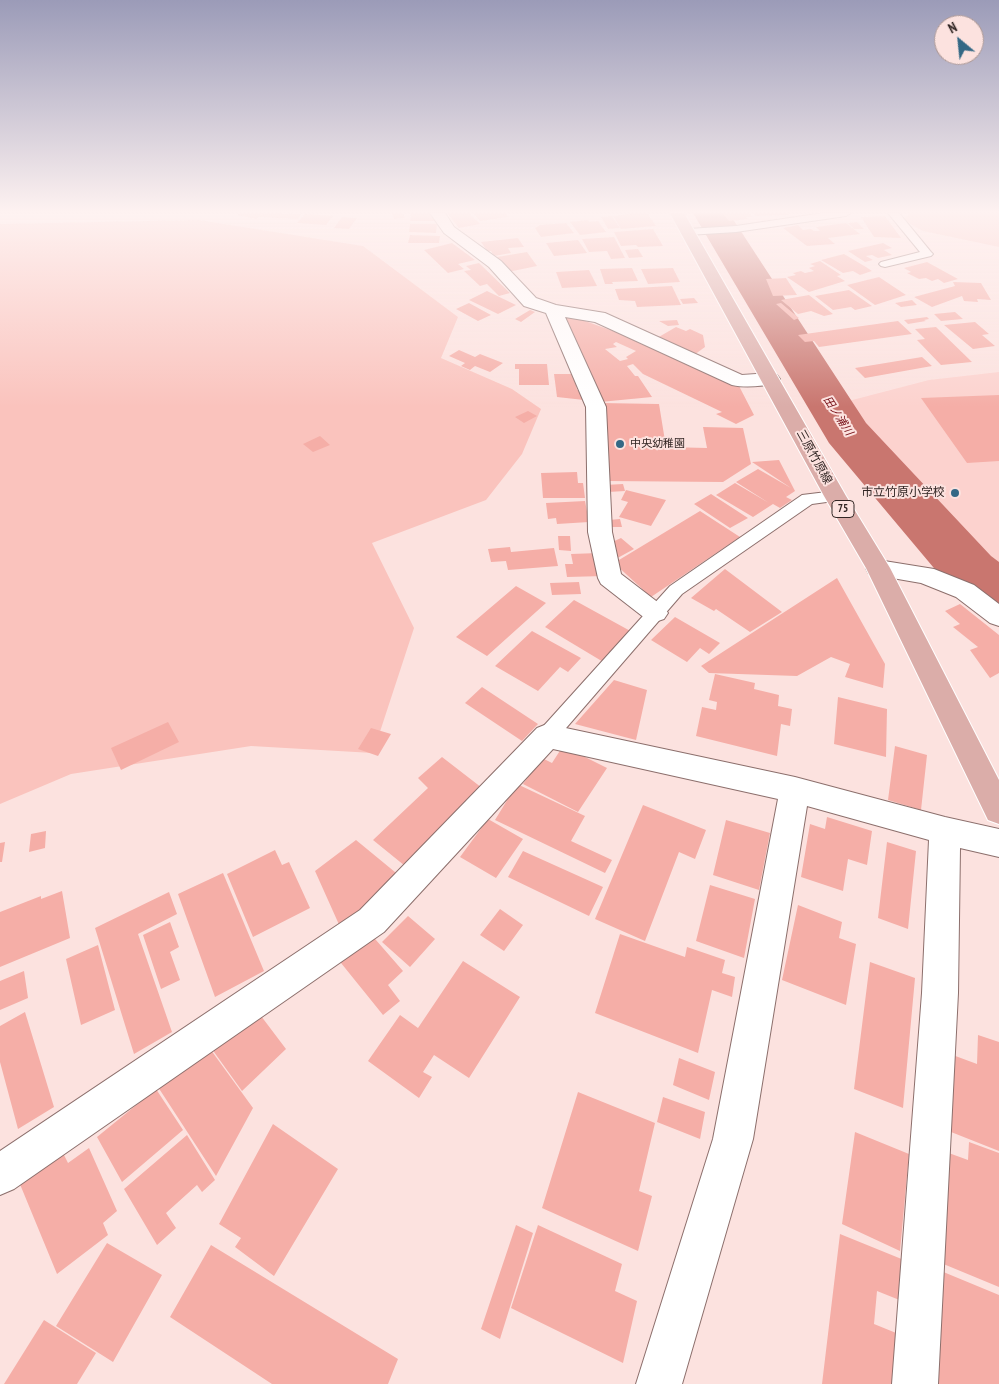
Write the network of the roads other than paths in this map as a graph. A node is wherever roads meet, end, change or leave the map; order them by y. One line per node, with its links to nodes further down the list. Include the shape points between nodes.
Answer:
1 (508, 278): 3 (street, via 530,302)
2 (713, 278): 4 (main road, 三原竹原線 / 75)
3 (554, 310): 4 (street, via 599,317 739,381); 7 (street, via 596,407 600,532 610,578)
4 (770, 379): 5 (main road, 三原竹原線 / 75)
5 (835, 496): 6 (main road, 三原竹原線 / 75); 7 (lane, via 808,499 676,590)
6 (878, 568): 8 (street, via 925,575 949,584); 11 (main road, 三原竹原線 / 75)
7 (655, 613): 9 (lane)
8 (999, 617)
9 (547, 736): 10 (street); 14 (street, via 372,921)
10 (795, 790): 12 (street); 15 (street, via 733,1139)
11 (999, 811)
12 (945, 830): 13 (street); 16 (street, via 940,993)
13 (999, 843)
14 (0, 1175)
15 (659, 1384)
16 (915, 1384)

